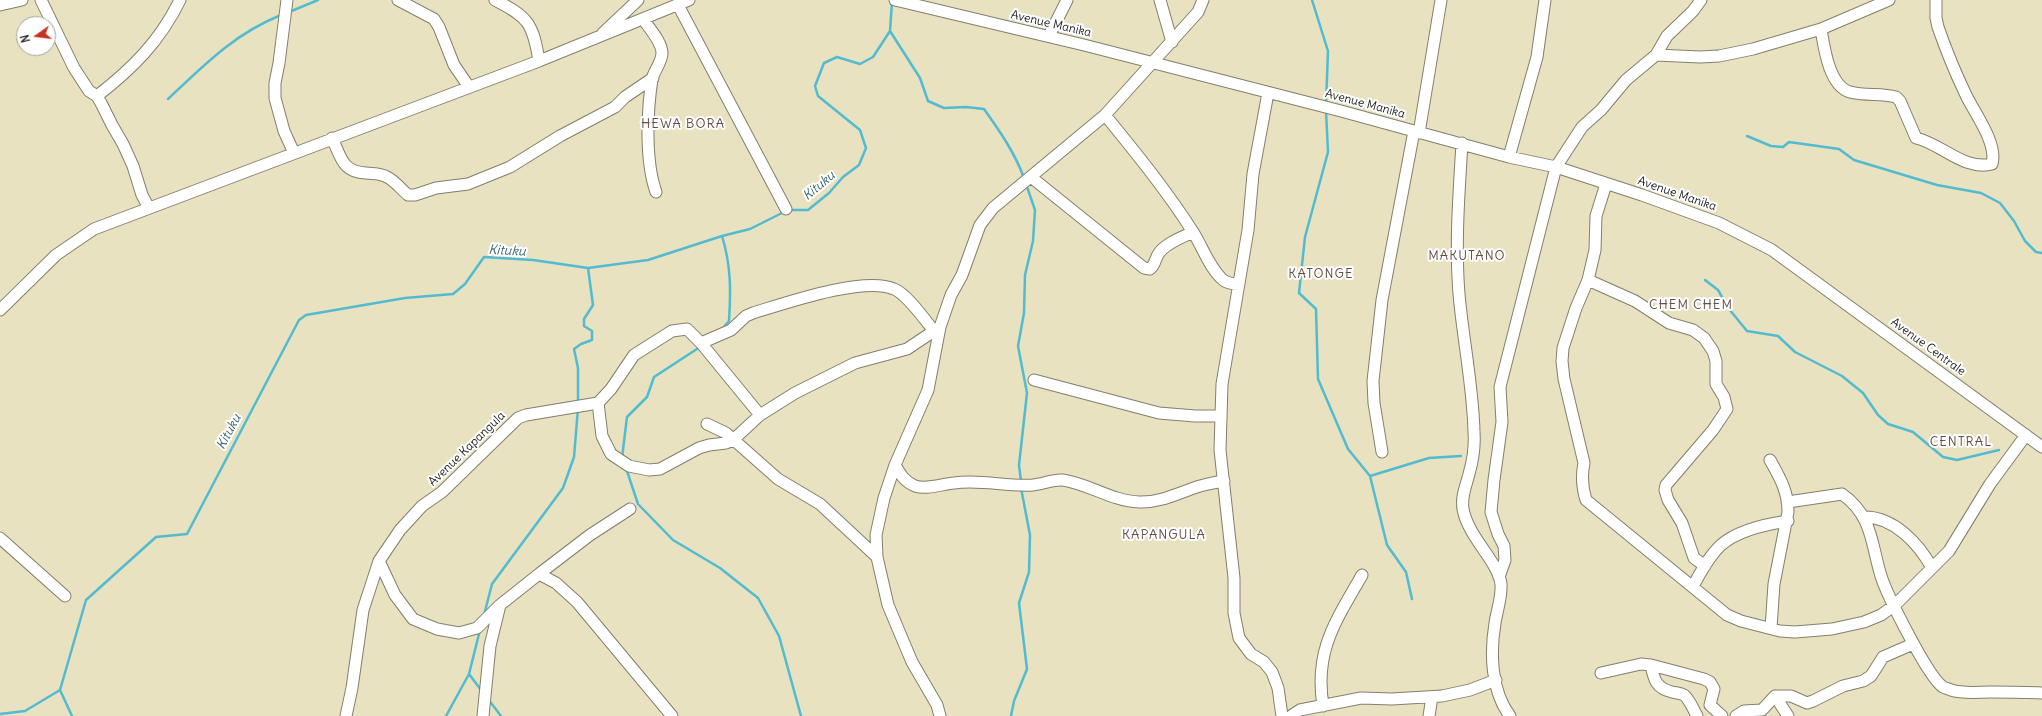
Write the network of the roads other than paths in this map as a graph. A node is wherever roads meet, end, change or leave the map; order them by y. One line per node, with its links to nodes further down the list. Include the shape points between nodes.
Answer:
1 (22, 0): 18 (street)
2 (41, 0): 31 (street, via 74,68 89,91)
3 (180, 0): 31 (street, via 169,23 152,46)
4 (287, 0): 36 (street, via 275,98 284,131)
5 (398, 0): 29 (street, via 434,19 454,65)
6 (495, 0): 26 (street, via 527,20)
7 (638, 0): 23 (street)
8 (689, 0): 19 (street)
9 (895, 0): 22 (street, Avenue Manika)
10 (1067, 0): 22 (street)
11 (1160, 0): 24 (street)
12 (1203, 0): 24 (street, via 1198,12)
13 (1441, 0): 33 (street)
14 (1545, 0): 37 (street, via 1537,57)
15 (1701, 0): 25 (street, via 1667,36)
16 (1888, 0): 21 (street)
17 (1936, 0): 21 (street, via 1938,28 1988,139 1994,158 1992,164 1986,166 1960,160 1927,141 1916,138 1896,97 1848,91 1840,84 1828,62)
18 (0, 4)
19 (678, 5): 20 (street); 43 (street)
20 (642, 19): 23 (street); 28 (street, via 660,45 662,54)
21 (1821, 29): 25 (street, via 1719,56)
22 (1049, 36): 27 (street, Avenue Manika)
23 (599, 37): 26 (street)
24 (1172, 42): 27 (street)
25 (1656, 55): 38 (street, via 1626,80 1601,110 1582,127)
26 (539, 61): 29 (street)
27 (1152, 62): 30 (street, Avenue Manika); 32 (street)
28 (652, 78): 34 (street, via 615,107 560,136 510,167 468,184 436,188 415,195 408,195 384,175 350,170 345,166); 41 (street, via 649,156 650,176)
29 (469, 87): 34 (street)
30 (1268, 93): 33 (street, Avenue Manika); 47 (street, via 1253,174 1248,230)
31 (97, 96): 42 (street, via 128,153)
32 (1105, 115): 39 (street); 44 (street, via 1160,183)
33 (1416, 132): 35 (street, Avenue Manika); 59 (street, via 1384,285 1373,381)
34 (332, 138): 36 (street)
35 (1462, 143): 37 (street, Avenue Manika); 74 (street, via 1459,188 1459,294 1475,441 1462,499 1468,524)
36 (294, 153): 42 (street)
37 (1508, 156): 38 (street, Avenue Manika)
38 (1556, 167): 40 (street, Avenue Manika); 74 (street, via 1500,387 1502,422 1491,512 1504,546 1505,560)
39 (1031, 177): 44 (street, via 1144,268 1150,269 1154,266 1159,253 1168,245); 49 (street, via 993,208 980,225 962,275)
40 (1606, 184): 45 (street, Avenue Manika, via 1719,222 1772,250); 46 (street, via 1596,216 1595,250)
41 (656, 192)
42 (149, 208): 48 (street, via 94,229 56,255)
43 (786, 209)
44 (1193, 232): 47 (street, via 1222,280)
45 (1798, 269): 56 (street, Avenue Centrale)
46 (1588, 280): 70 (street, via 1635,301 1669,323 1693,330 1704,338 1713,351 1716,361 1716,384 1724,397 1727,409 1713,430 1666,485 1665,490 1682,523 1694,558); 75 (street, via 1576,308 1562,361 1584,464 1581,476 1586,500)
47 (1238, 284): 54 (street, via 1222,384)
48 (0, 310)
49 (937, 329): 50 (street, via 895,289 854,286 753,313 731,330); 53 (street, via 898,353 854,363 795,393); 61 (street, via 928,390)
50 (701, 343): 52 (street, via 686,329 679,328 664,334 634,355); 53 (street)
51 (1034, 380): 54 (street, via 1159,413)
52 (598, 403): 57 (street, via 602,436 611,454 629,466 649,470 660,469 699,448); 69 (street, Avenue Kapangula, via 518,418 442,492 422,506 400,530)
53 (760, 415): 57 (street)
54 (1220, 416): 62 (street, via 1220,450)
55 (707, 424): 57 (street, via 719,429)
56 (2026, 435): 58 (street, Avenue Centrale); 71 (street, via 1990,484 1949,551)
57 (733, 440): 68 (street, via 778,478 820,504)
58 (2042, 447)
59 (1382, 452)
60 (1770, 460): 63 (street, via 1783,481)
61 (895, 465): 62 (street, via 902,478 916,486 932,487 968,482 1021,486 1061,480 1138,502 1159,501); 68 (street, via 876,535)
62 (1224, 481): 92 (street, via 1234,578 1234,613 1239,638 1251,654 1264,662 1272,672 1278,688)
63 (1788, 502): 65 (street, via 1842,494 1852,501); 66 (street)
64 (630, 508): 72 (street)
65 (1864, 517): 71 (street, via 1878,519 1894,526 1919,547); 78 (street, via 1881,575)
66 (1788, 521): 70 (street, via 1756,528 1727,542 1714,553); 79 (street, via 1774,584)
67 (0, 538): 76 (street)
68 (877, 558): 91 (street, via 893,618 912,662 937,705)
69 (379, 560): 77 (street, via 395,595 413,619 437,629 459,633 477,628); 88 (street, Avenue Kapangula, via 363,610)
70 (1705, 566): 75 (street)
71 (1932, 568): 78 (street)
72 (539, 574): 77 (street); 90 (street, via 556,583 577,602)
73 (1362, 575): 87 (street, via 1332,627 1321,662 1319,685)
74 (1499, 577): 83 (street, via 1500,597 1492,646)
75 (1692, 586): 79 (street, via 1728,615)
76 (65, 596)
77 (500, 605): 89 (street, via 490,646)
78 (1895, 605): 79 (street, via 1881,615 1864,622 1832,629 1795,632); 80 (street)
79 (1771, 628)
80 (1913, 644): 84 (street, via 1943,687 1952,690); 85 (street, via 1883,657 1872,676 1843,686 1814,701 1807,703 1791,696)
81 (1651, 665): 82 (street, via 1641,664); 96 (street, via 1658,686 1688,698); 97 (street, via 1710,682 1714,689 1710,705)
82 (1601, 673)
83 (1496, 680): 86 (street, via 1470,690); 95 (street, via 1499,694)
84 (2042, 693)
85 (1775, 696): 98 (street, via 1762,710 1744,711); 99 (street)
86 (1432, 697): 87 (street, via 1361,698); 94 (street)
87 (1323, 706): 93 (street, via 1300,710)
88 (346, 716)
89 (483, 716)
90 (672, 716)
91 (940, 716)
92 (1282, 716)
93 (1291, 716)
94 (1429, 716)
95 (1510, 716)
96 (1698, 716)
97 (1722, 716)
98 (1736, 716)
99 (1788, 716)

